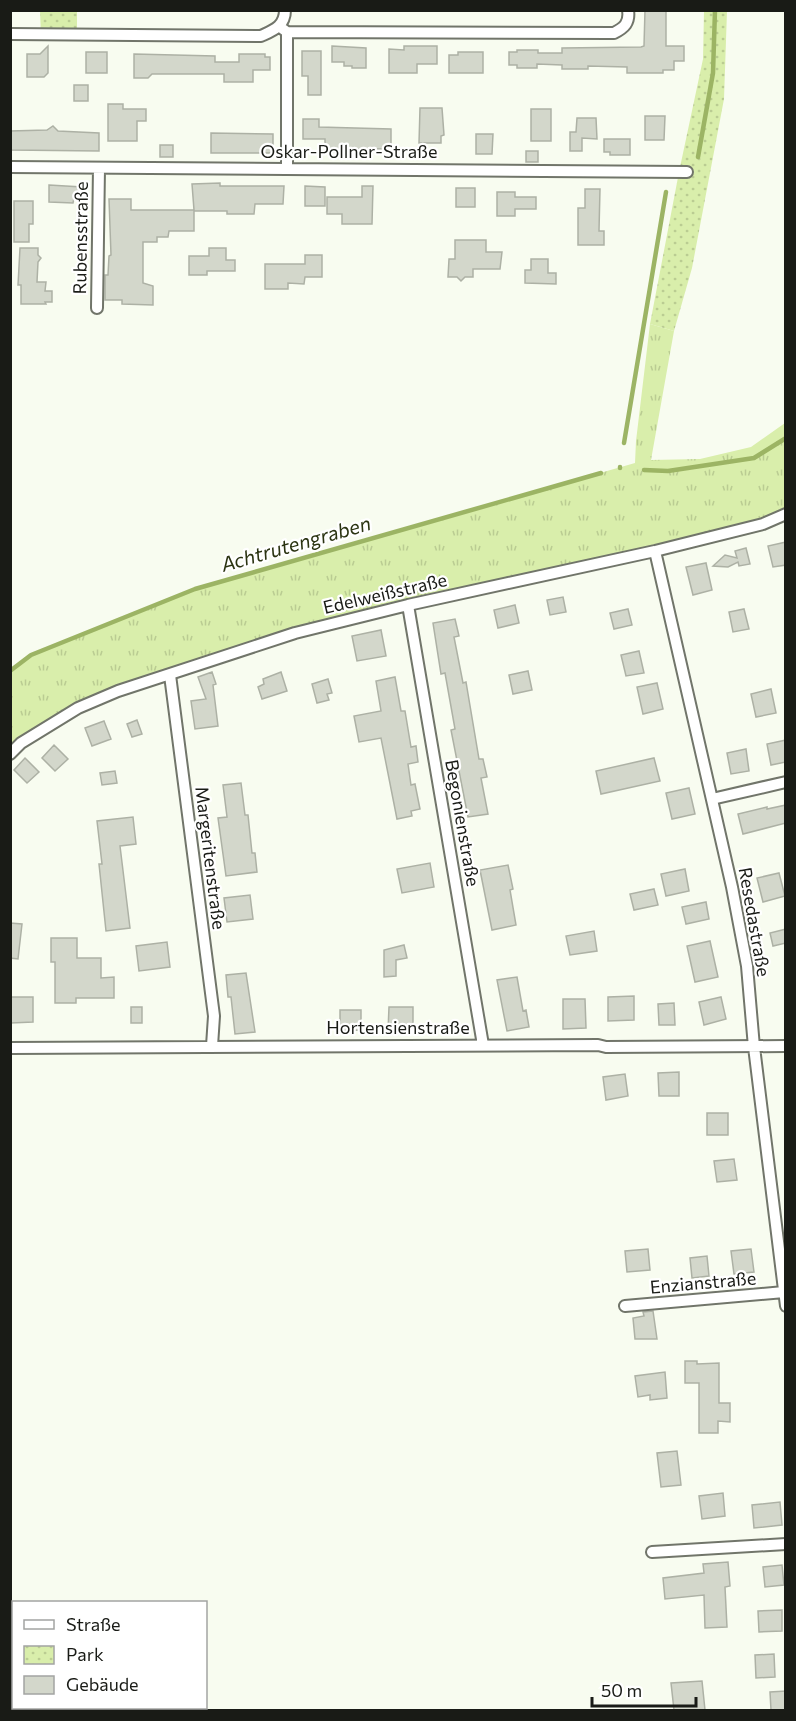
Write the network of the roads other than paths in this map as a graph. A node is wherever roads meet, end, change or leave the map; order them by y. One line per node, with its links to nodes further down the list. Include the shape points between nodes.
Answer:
1 (285, 10): 3 (street)
2 (628, 10): 3 (street, via 624,28 614,33)
3 (284, 29): 4 (street, via 261,36); 7 (street)
4 (10, 34)
5 (10, 167): 6 (street, Oskar-Pollner-Straße)
6 (99, 168): 7 (street, Oskar-Pollner-Straße); 9 (street, Rubensstraße)
7 (287, 168): 8 (street, Oskar-Pollner-Straße)
8 (687, 172)
9 (97, 308)
10 (786, 514): 11 (street, Edelweißstraße, via 763,524)
11 (655, 551): 12 (street, Edelweißstraße); 16 (street, Resedastraße)
12 (408, 605): 13 (street, Edelweißstraße, via 295,633); 17 (street, Begonienstraße)
13 (170, 675): 14 (street, Edelweißstraße, via 78,708); 18 (street, Margeritenstraße, via 214,1016)
14 (10, 754)
15 (786, 782): 16 (street)
16 (712, 799): 21 (street, Resedastraße, via 747,966)
17 (483, 1045): 18 (street, Hortensienstraße); 21 (street, Hortensienstraße)
18 (212, 1046): 20 (street, Hortensienstraße)
19 (786, 1046): 21 (street, Hortensienstraße)
20 (10, 1047)
21 (754, 1047): 22 (street, Resedastraße)
22 (784, 1292): 23 (street, Enzianstraße); 24 (street, Resedastraße)
23 (625, 1306)
24 (786, 1306)
25 (786, 1544): 26 (street)
26 (652, 1552)

